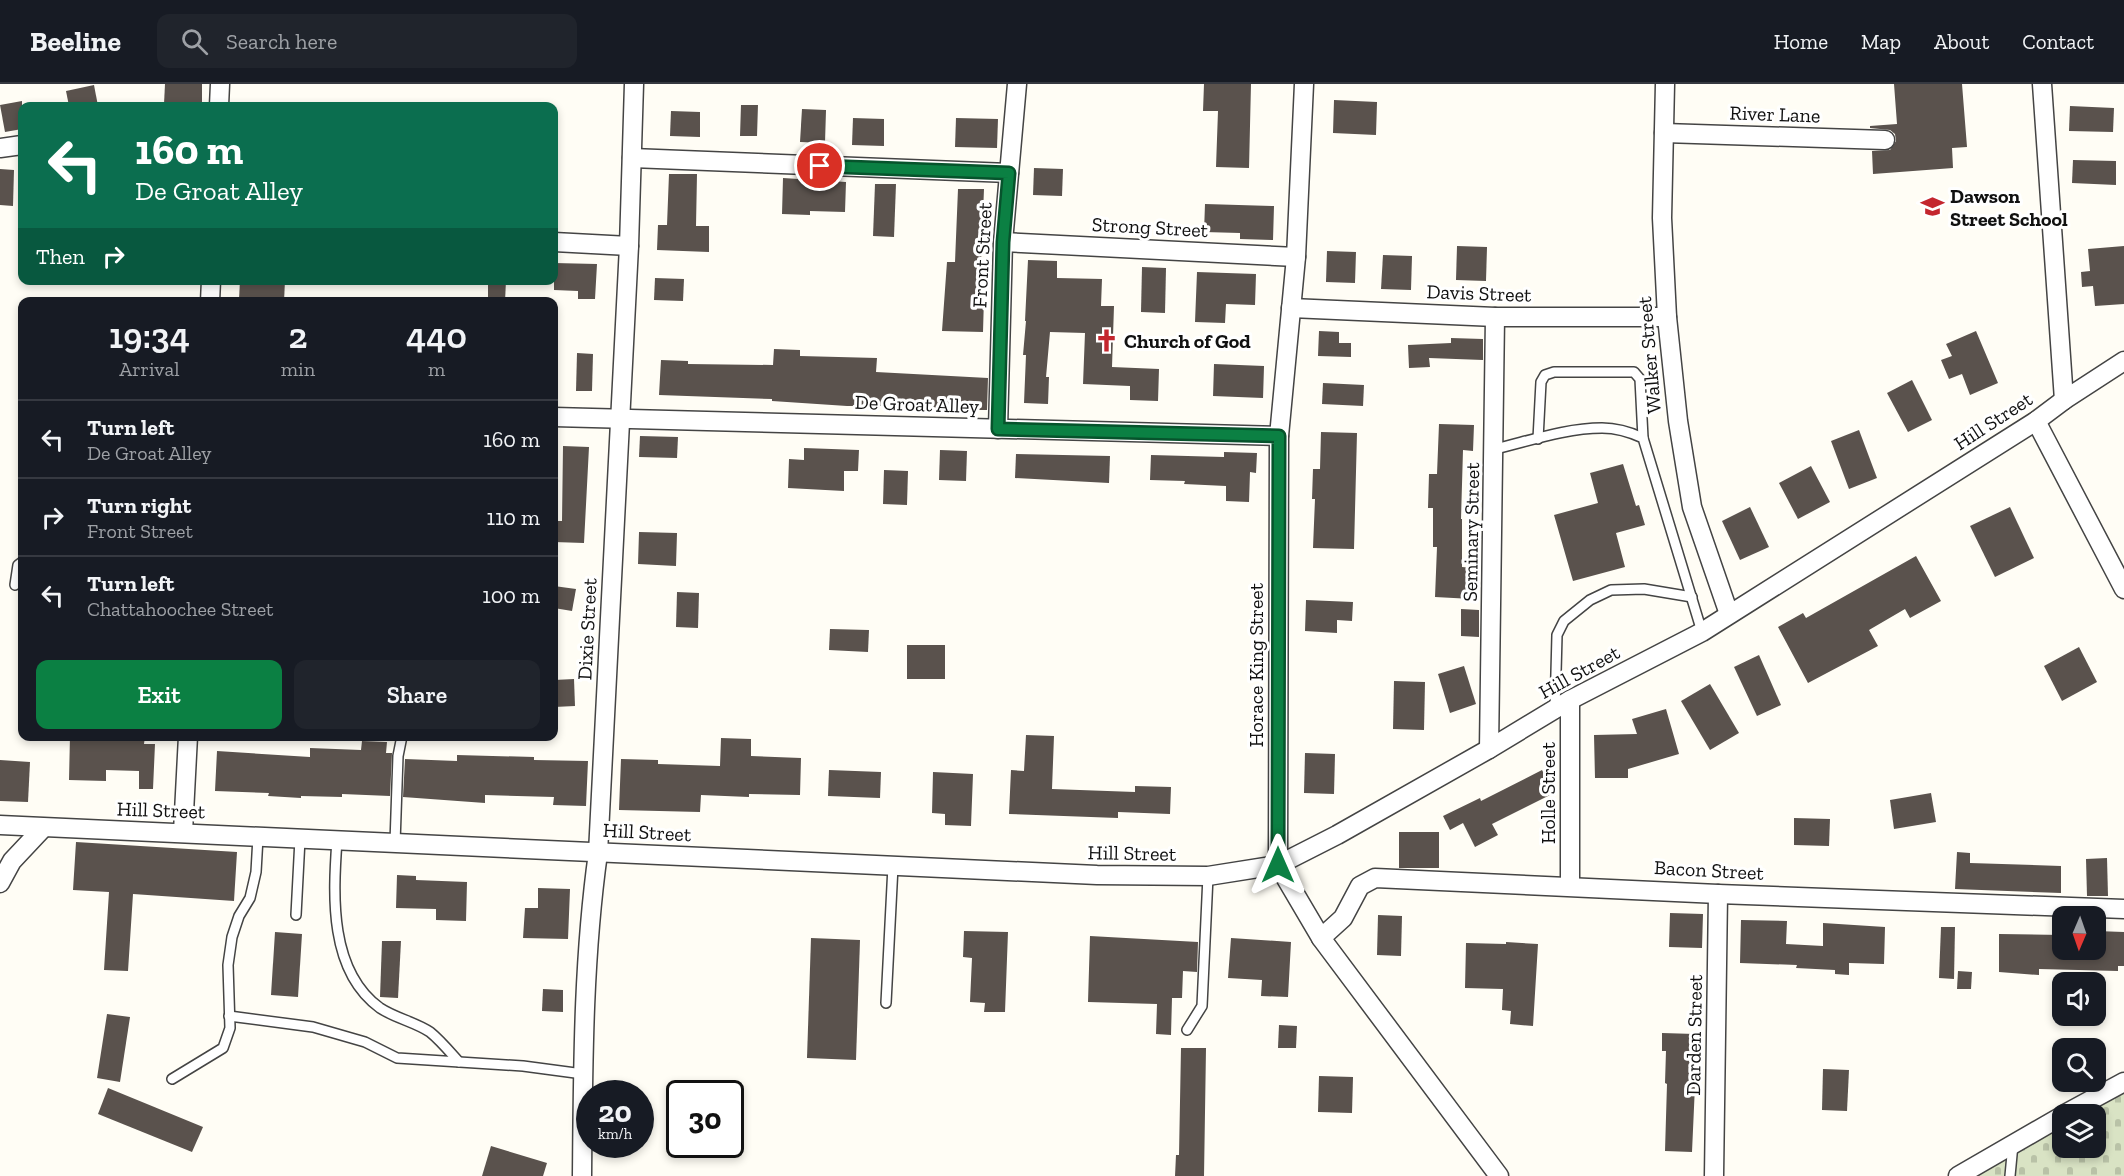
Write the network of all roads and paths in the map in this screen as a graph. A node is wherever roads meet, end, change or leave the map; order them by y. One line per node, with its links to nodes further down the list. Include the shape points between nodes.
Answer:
1 (220, 84): 7 (street)
2 (634, 84): 12 (street, Dixie Street)
3 (1017, 84): 13 (street, Front Street)
4 (1304, 84): 17 (street, Horace King Street)
5 (1665, 84): 8 (street, Walker Street)
6 (2042, 84): 22 (street)
7 (219, 102)
8 (1664, 133): 9 (street, River Lane); 20 (street, Walker Street, via 1662,218)
9 (1886, 140)
10 (18, 146): 11 (street)
11 (0, 148)
12 (632, 158): 13 (street); 16 (street, Dixie Street)
13 (1009, 173): 15 (street, Front Street)
14 (558, 242): 16 (street)
15 (1003, 242): 17 (street, Strong Street); 26 (street, Front Street)
16 (629, 246): 24 (street, Dixie Street)
17 (1296, 256): 18 (street, Horace King Street)
18 (1291, 309): 19 (street, Davis Street); 27 (street, Horace King Street)
19 (1495, 317): 20 (street, Davis Street); 30 (street, Seminary Street)
20 (1667, 317): 35 (street, Walker Street, via 1692,507)
21 (2124, 361): 22 (street, Hill Street)
22 (2064, 400): 25 (street, Hill Street)
23 (558, 417): 24 (street, De Groat Alley)
24 (620, 418): 26 (street, De Groat Alley); 49 (street, Dixie Street)
25 (2036, 421): 33 (street); 35 (street, Hill Street)
26 (998, 429): 27 (street, De Groat Alley)
27 (1279, 436): 50 (street, Horace King Street)
28 (1643, 438): 29 (lane, via 1628,431 1602,428); 29 (lane, via 1640,379 1634,372 1554,372 1545,375 1541,382); 34 (lane)
29 (1538, 439): 30 (lane)
30 (1495, 449): 41 (street, Seminary Street)
31 (18, 565): 32 (lane)
32 (15, 585)
33 (2124, 589)
34 (1692, 597): 36 (lane); 38 (lane, via 1644,589 1611,590 1590,600 1564,621 1557,635)
35 (1729, 614): 36 (street, Hill Street)
36 (1702, 632): 37 (street, Hill Street)
37 (1570, 700): 38 (street, Hill Street); 54 (street, Holle Street)
38 (1555, 710): 41 (street, Hill Street)
39 (188, 741): 44 (street)
40 (401, 741): 48 (lane)
41 (1489, 749): 50 (street, Hill Street)
42 (0, 825): 43 (street, Hill Street)
43 (43, 828): 44 (street, Hill Street); 53 (street, via 12,861)
44 (183, 832): 45 (street, Hill Street)
45 (258, 837): 46 (street, Hill Street); 60 (lane, via 250,898 232,937)
46 (300, 839): 47 (street, Hill Street); 57 (lane)
47 (337, 840): 48 (street, Hill Street); 62 (lane, via 336,919 344,960 359,988 380,1008 430,1032)
48 (395, 843): 49 (street, Hill Street)
49 (598, 853): 51 (street, Hill Street); 63 (street, Dixie Street, via 591,905)
50 (1278, 865): 52 (street, Hill Street); 58 (street)
51 (893, 866): 52 (street, Hill Street); 59 (lane)
52 (1208, 876): 61 (lane, via 1202,1006)
53 (0, 883)
54 (1570, 885): 55 (street, Bacon Street); 58 (street, Bacon Street, via 1376,878 1360,886 1343,918)
55 (1718, 894): 56 (street, Bacon Street); 71 (street, Darden Street)
56 (2124, 909)
57 (296, 915)
58 (1321, 938): 70 (street)
59 (886, 1003)
60 (229, 1016): 62 (lane, via 313,1028 365,1042 397,1058); 64 (lane, via 230,1028 223,1048)
61 (1187, 1030)
62 (459, 1062): 63 (lane, via 523,1065)
63 (583, 1074): 69 (street, Dixie Street)
64 (172, 1079)
65 (2124, 1082): 66 (street)
66 (2084, 1104)
67 (2052, 1122): 68 (street)
68 (2013, 1144): 72 (street); 73 (lane)
69 (582, 1176)
70 (1499, 1176)
71 (1714, 1176)
72 (1958, 1176)
73 (2010, 1176)

